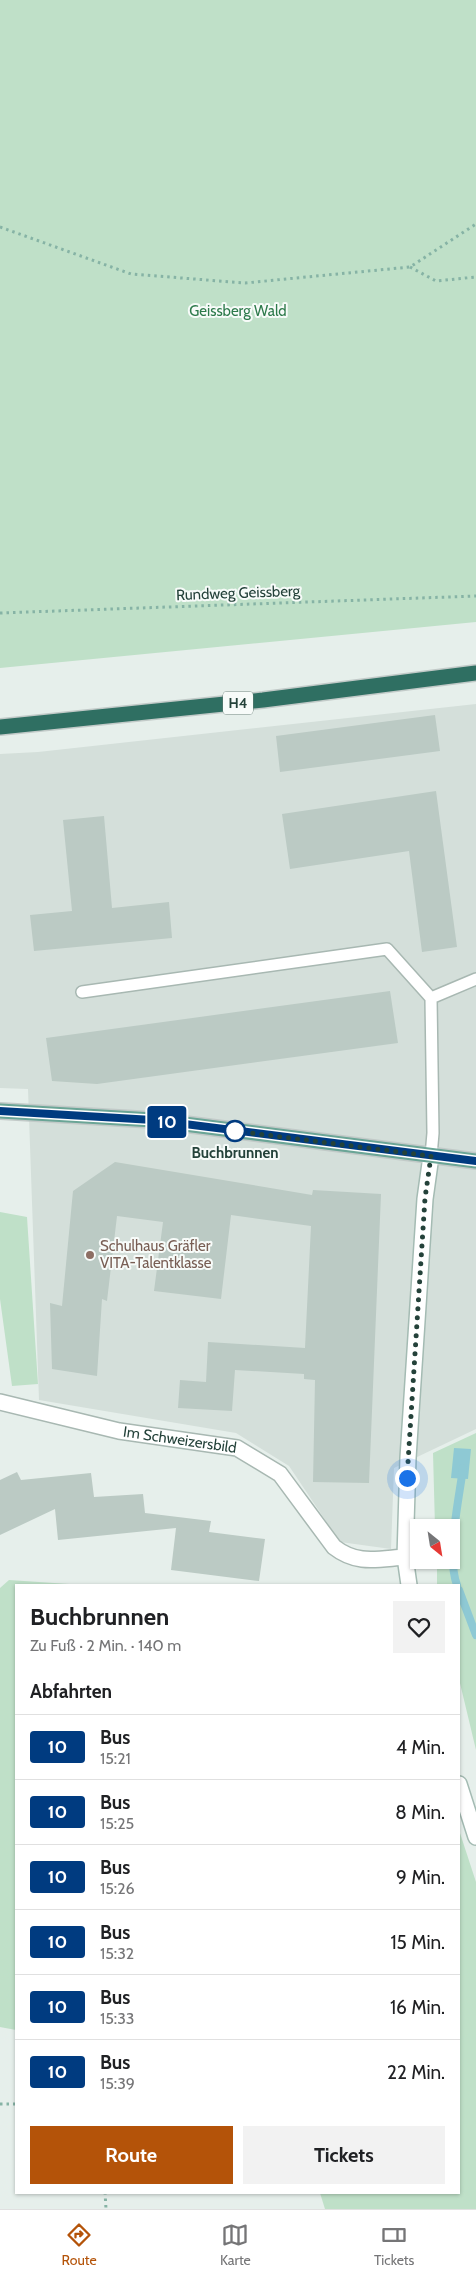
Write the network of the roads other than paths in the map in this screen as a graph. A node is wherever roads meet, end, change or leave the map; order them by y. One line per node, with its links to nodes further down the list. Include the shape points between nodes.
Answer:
1 (476, 673): 2 (highway, H4, via 263,700)
2 (0, 727)
3 (476, 979): 5 (lane)
4 (82, 992): 5 (lane, via 387,949)
5 (431, 998): 7 (lane)
6 (0, 1111): 7 (main road, via 153,1120)
7 (431, 1156): 8 (main road); 10 (street, via 425,1198 411,1410)
8 (476, 1161)
9 (0, 1402): 10 (street, Im Schweizersbild, via 119,1431 237,1448 280,1474 344,1555 359,1560)
10 (405, 1557): 11 (street)
11 (409, 1584)
12 (460, 1787): 13 (street)
13 (476, 1837)

